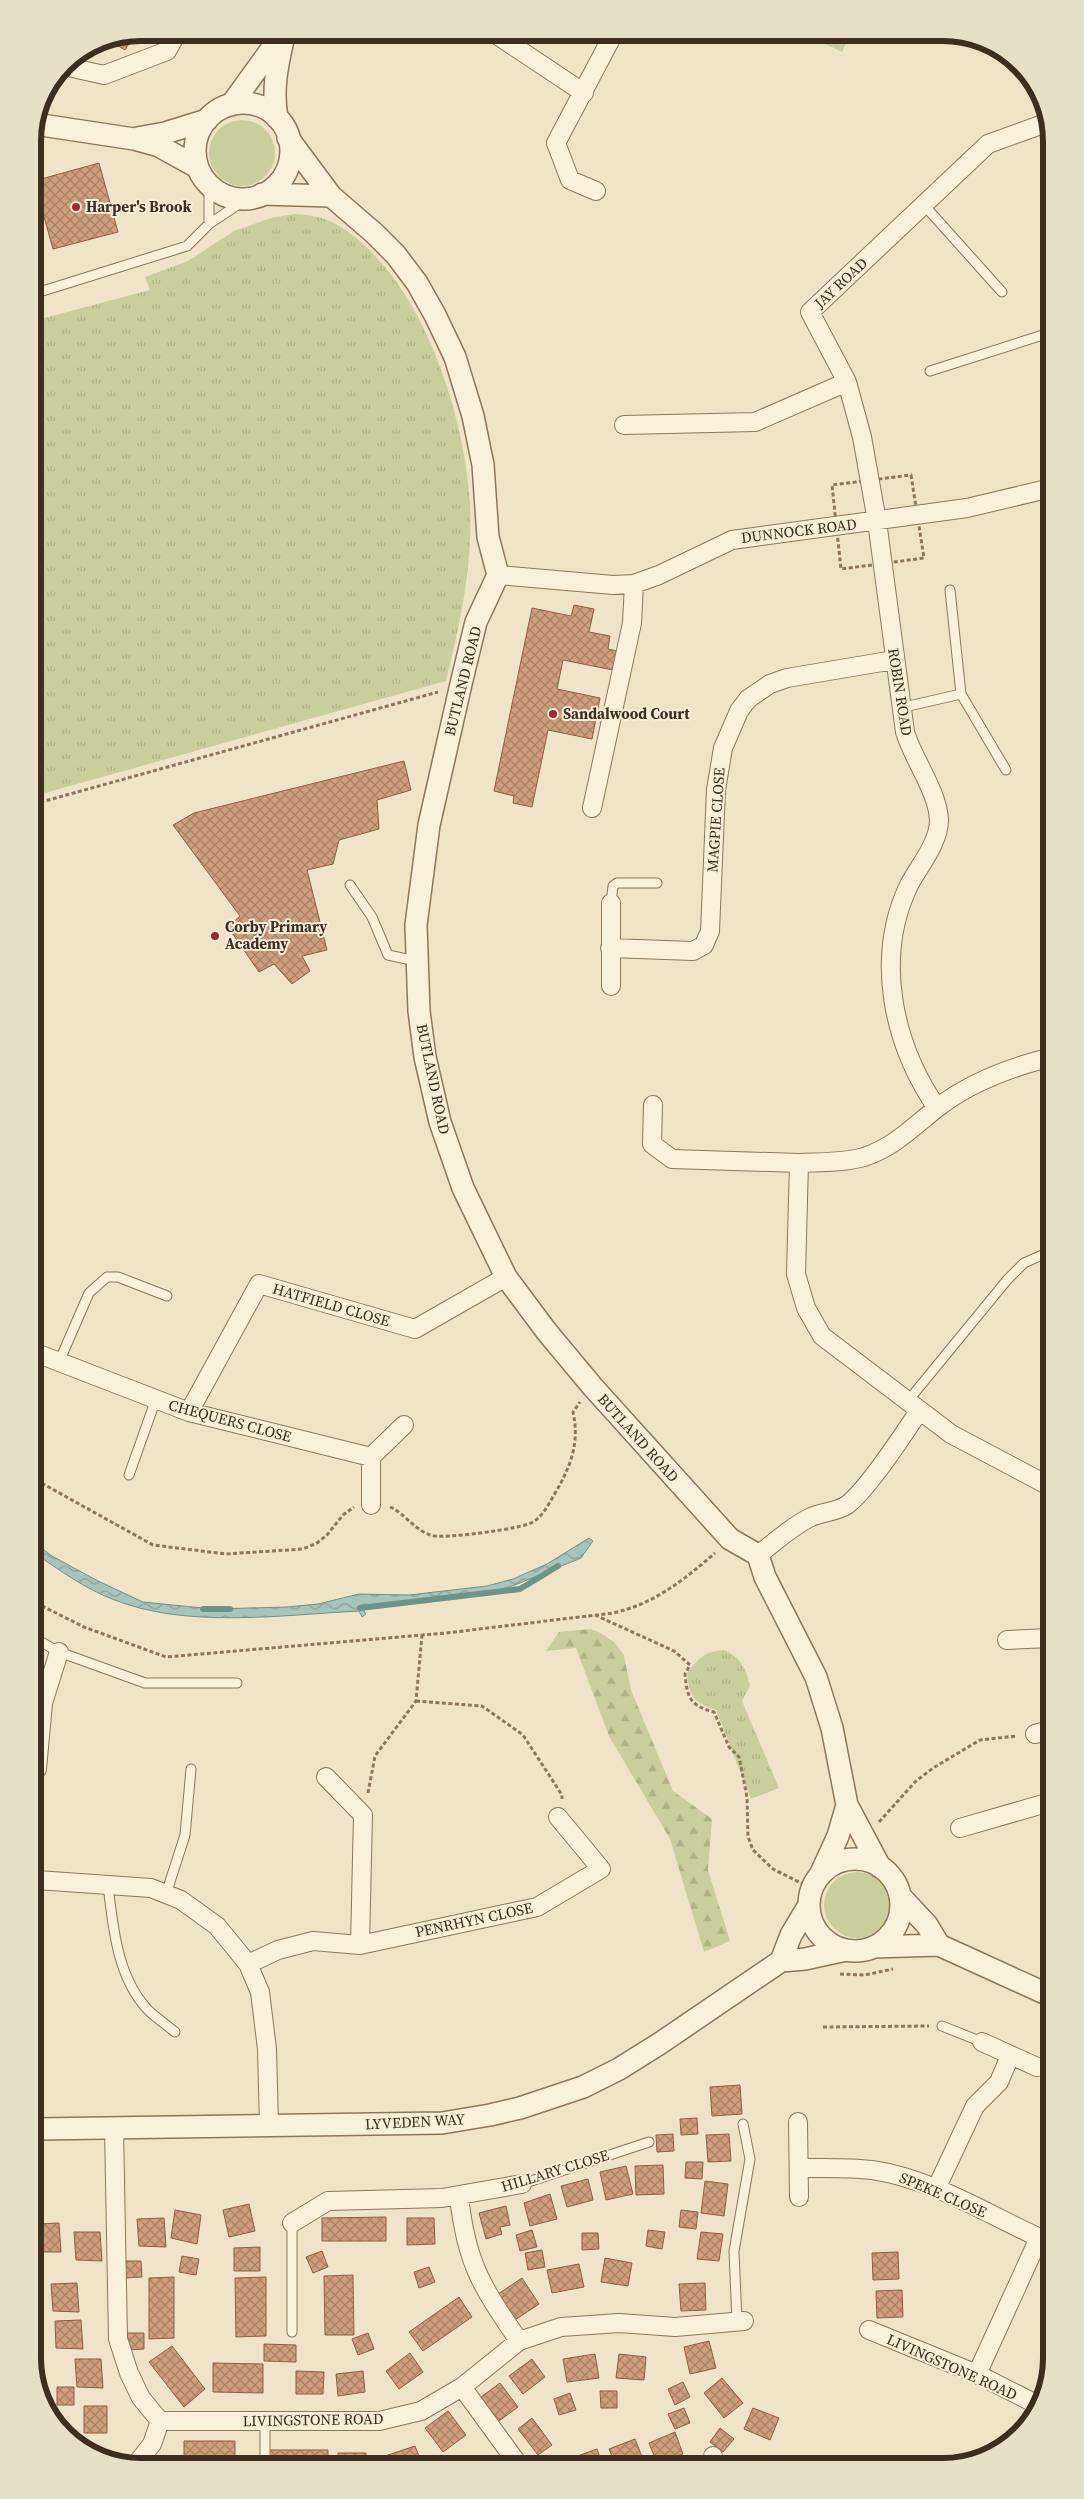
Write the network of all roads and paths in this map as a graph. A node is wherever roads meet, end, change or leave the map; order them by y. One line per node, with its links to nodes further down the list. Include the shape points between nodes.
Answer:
1 (172, 41): 6 (street, via 167,51 104,75)
2 (277, 41): 8 (street)
3 (282, 41): 9 (street, via 275,73)
4 (506, 41): 7 (street)
5 (610, 41): 7 (street)
6 (73, 68)
7 (584, 93): 17 (street, via 556,142 570,180)
8 (231, 105): 9 (street, via 254,104); 10 (street, via 223,107)
9 (277, 118): 13 (street)
10 (207, 120): 14 (street); 15 (street, via 200,129 196,144)
11 (43, 125): 14 (street)
12 (1041, 125): 20 (street, JAY ROAD, via 988,144)
13 (288, 138): 18 (street, via 291,150 281,180); 19 (street)
14 (134, 139): 15 (street, via 160,146)
15 (197, 167): 16 (street)
16 (209, 184): 18 (street, via 225,195); 21 (lane)
17 (596, 191)
18 (255, 196): 19 (street); 21 (lane)
19 (331, 196): 30 (street, via 396,255 431,307 455,357 478,439 488,538)
20 (924, 204): 23 (lane); 26 (street, JAY ROAD, via 810,312)
21 (209, 224): 22 (lane, via 187,246)
22 (41, 292)
23 (1002, 292)
24 (1043, 335): 25 (lane)
25 (930, 371)
26 (848, 382): 27 (street, via 755,422); 29 (street, JAY ROAD)
27 (624, 425)
28 (1043, 490): 29 (street, DUNNOCK ROAD, via 967,508)
29 (877, 521): 31 (street, DUNNOCK ROAD, via 732,540); 33 (street, ROBIN ROAD)
30 (498, 575): 31 (street, DUNNOCK ROAD); 34 (street, BUTLAND ROAD, via 476,622)
31 (634, 584): 39 (street, via 632,623)
32 (950, 590): 35 (lane)
33 (894, 660): 36 (street, ROBIN ROAD); 43 (street, MAGPIE CLOSE, via 787,678 748,698 731,728 718,769 710,931 704,945 693,951)
34 (459, 691): 38 (path, via 447,689); 44 (street, BUTLAND ROAD, via 423,858)
35 (961, 694): 36 (lane); 37 (lane)
36 (900, 708): 48 (street, ROBIN ROAD, via 910,750 932,794 939,819 933,841 899,910 892,958 893,1001 910,1064)
37 (1006, 770)
38 (41, 802)
39 (592, 808)
40 (657, 883): 42 (lane, via 617,883 613,886)
41 (350, 885): 44 (lane, via 372,917 388,955)
42 (611, 902): 43 (street)
43 (610, 948): 45 (street)
44 (416, 961): 51 (street, BUTLAND ROAD, via 425,1057 440,1122 463,1188)
45 (611, 986)
46 (1043, 1059): 48 (street, via 977,1083)
47 (653, 1105): 49 (street, via 652,1144 672,1159)
48 (937, 1108): 49 (street, via 898,1141 871,1154 846,1160)
49 (799, 1163): 57 (street, via 796,1274 806,1308 822,1336)
50 (1043, 1254): 57 (lane, via 1024,1263 1007,1280)
51 (506, 1277): 55 (street, BUTLAND ROAD); 58 (street, HATFIELD CLOSE, via 415,1329 259,1284)
52 (167, 1296): 54 (lane, via 118,1277 107,1277 89,1293)
53 (41, 1355): 54 (street, CHEQUERS CLOSE)
54 (59, 1362): 56 (street, CHEQUERS CLOSE)
55 (592, 1386): 64 (path, via 573,1412 576,1428 574,1452 568,1471 542,1514 533,1522 513,1529 434,1536 392,1508); 65 (street, BUTLAND ROAD)
56 (156, 1400): 58 (street, CHEQUERS CLOSE); 61 (lane)
57 (913, 1406): 63 (street, via 951,1434); 66 (street, via 862,1489 847,1504 796,1526)
58 (189, 1412): 60 (street, CHEQUERS CLOSE)
59 (404, 1425): 60 (street)
60 (371, 1458): 64 (street)
61 (129, 1475)
62 (41, 1483): 64 (path, via 153,1544 226,1554 303,1549 317,1544 351,1508)
63 (1043, 1484)
64 (371, 1506)
65 (730, 1539): 66 (street, BUTLAND ROAD); 68 (path, via 686,1578 659,1596 632,1609)
66 (758, 1555): 81 (street, via 765,1577 819,1686 832,1728)
67 (41, 1606): 69 (path, via 84,1627 166,1657)
68 (595, 1615): 69 (path); 89 (path, via 674,1651 690,1665 685,1674 690,1700 700,1708 714,1712 728,1747 739,1757 747,1797 748,1837 753,1850 773,1869)
69 (422, 1635): 75 (path)
70 (1043, 1638): 71 (street)
71 (1007, 1640)
72 (41, 1642): 73 (lane)
73 (59, 1652): 74 (lane, via 145,1683); 76 (street, via 43,1703)
74 (237, 1683)
75 (416, 1701): 82 (path, via 375,1756); 83 (path, via 482,1706 523,1735 562,1795)
76 (41, 1725)
77 (1042, 1732): 84 (path, via 980,1740 915,1782)
78 (191, 1769): 91 (lane, via 185,1835)
79 (326, 1777): 82 (street)
80 (1043, 1804): 85 (street)
81 (847, 1805): 86 (street); 87 (street, via 838,1836)
82 (363, 1815): 94 (street)
83 (558, 1817): 94 (street, PENRHYN CLOSE, via 601,1869 537,1907)
84 (875, 1826)
85 (960, 1828)
86 (880, 1867): 87 (street, via 861,1859 846,1859); 92 (street, via 895,1883)
87 (821, 1873): 93 (street, via 813,1885)
88 (41, 1880): 90 (street)
89 (796, 1880)
90 (108, 1885): 91 (street, via 150,1888); 103 (lane, via 113,1932 127,1978 148,2010)
91 (166, 1894): 99 (street, via 181,1900 217,1926)
92 (900, 1896): 95 (street, via 927,1924); 96 (street, via 897,1925 888,1937)
93 (809, 1905): 97 (street, via 814,1927 823,1939); 98 (street)
94 (360, 1944): 99 (street, PENRHYN CLOSE, via 312,1941 278,1950)
95 (939, 1945): 96 (street); 100 (street)
96 (873, 1947): 97 (street)
97 (846, 1950): 98 (street, via 805,1959)
98 (781, 1960): 109 (street, LYVEDEN WAY, via 619,2069 546,2100 490,2116 442,2123)
99 (248, 1964): 109 (street, via 260,1992 265,2018)
100 (1043, 1993)
101 (942, 2026): 102 (path); 104 (lane)
102 (823, 2027)
103 (176, 2032)
104 (982, 2042): 105 (street)
105 (1010, 2056): 106 (street); 115 (street, via 998,2082 975,2106)
106 (1037, 2067)
107 (798, 2122): 113 (street)
108 (743, 2124): 121 (lane, via 750,2159 734,2251)
109 (268, 2126): 110 (street, LYVEDEN WAY)
110 (114, 2128): 111 (street, LYVEDEN WAY); 128 (street, via 118,2339 141,2398)
111 (41, 2129)
112 (649, 2142): 114 (lane, HILLARY CLOSE)
113 (799, 2168): 115 (street, SPEKE CLOSE, via 871,2170); 117 (street)
114 (522, 2184): 116 (street, HILLARY CLOSE)
115 (936, 2189): 119 (street, SPEKE CLOSE)
116 (459, 2196): 118 (street, HILLARY CLOSE, via 328,2201); 124 (street, via 468,2252 476,2274)
117 (799, 2197)
118 (292, 2223): 123 (lane)
119 (1043, 2239)
120 (1043, 2244): 125 (street)
121 (740, 2322): 124 (street, LIVINGSTONE ROAD, via 675,2327 619,2323 561,2327)
122 (869, 2330): 125 (street, LIVINGSTONE ROAD)
123 (292, 2332)
124 (519, 2341): 126 (street, LIVINGSTONE ROAD)
125 (977, 2374): 127 (street, LIVINGSTONE ROAD)
126 (462, 2387): 129 (street, LIVINGSTONE ROAD, via 421,2411 379,2421); 132 (street)
127 (1032, 2402)
128 (160, 2422): 129 (street, LIVINGSTONE ROAD); 130 (street, via 152,2444)
129 (265, 2422): 131 (lane)
130 (141, 2458)
131 (265, 2458)
132 (514, 2458)

